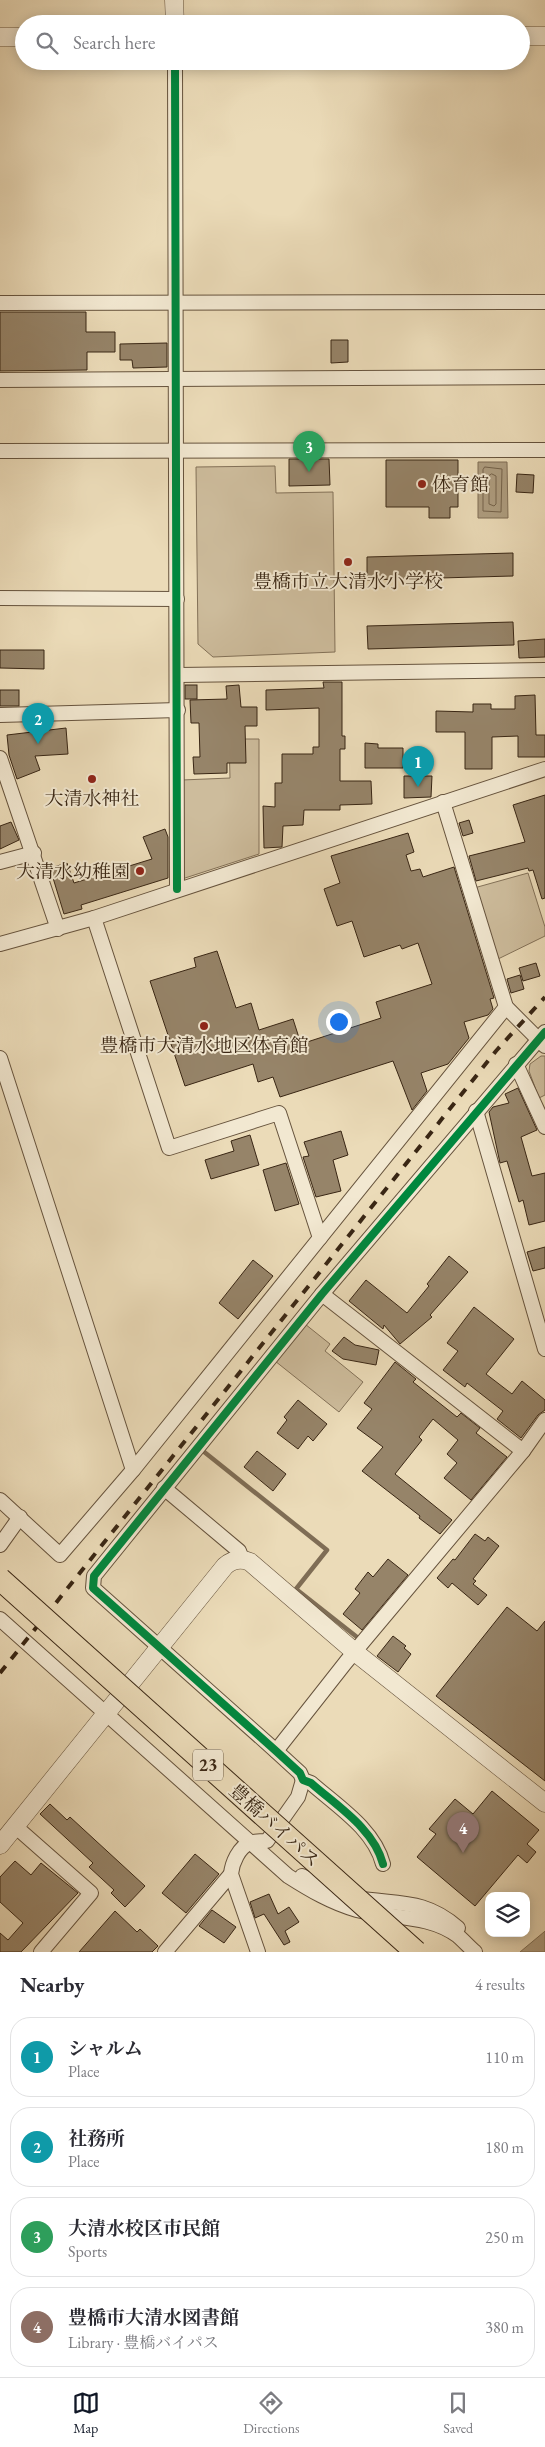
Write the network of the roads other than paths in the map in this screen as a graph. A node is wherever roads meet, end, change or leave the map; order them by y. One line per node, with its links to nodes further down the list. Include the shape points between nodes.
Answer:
1 (174, 0): 2 (street)
2 (175, 15)
3 (530, 36): 4 (street)
4 (545, 36)
5 (0, 37): 6 (street)
6 (15, 37)
7 (176, 70): 10 (street)
8 (545, 302): 10 (street)
9 (0, 303): 10 (street)
10 (175, 304): 12 (street)
11 (545, 377): 12 (street)
12 (175, 378): 13 (street); 16 (street)
13 (0, 380)
14 (545, 450): 16 (street)
15 (0, 451): 16 (street)
16 (176, 452): 18 (street)
17 (0, 598): 18 (street)
18 (176, 600): 20 (street)
19 (545, 670): 20 (street)
20 (178, 675): 21 (street)
21 (178, 710): 22 (street); 29 (street)
22 (0, 715)
23 (0, 758): 25 (street)
24 (545, 769): 26 (street)
25 (5, 786): 27 (street)
26 (443, 802): 29 (street); 33 (street)
27 (34, 853): 28 (street); 31 (street)
28 (0, 862)
29 (177, 889): 30 (street)
30 (94, 918): 31 (street); 39 (street, via 169,1148 279,1113)
31 (58, 929): 32 (street)
32 (0, 944)
33 (506, 1007): 34 (street); 39 (street)
34 (542, 1039): 36 (street)
35 (0, 1058): 44 (street)
36 (516, 1064): 37 (street); 38 (street)
37 (476, 1111): 40 (street); 41 (street)
38 (545, 1127)
39 (320, 1238): 44 (street)
40 (322, 1294): 43 (street); 45 (street)
41 (545, 1349)
42 (545, 1420): 43 (street)
43 (523, 1451): 53 (street)
44 (133, 1470): 47 (street, via 60,1555)
45 (164, 1488): 49 (street, via 239,1551); 52 (street, via 94,1576 93,1588)
46 (0, 1500): 47 (street)
47 (20, 1517): 48 (street)
48 (0, 1545)
49 (242, 1559): 52 (street, via 225,1566); 53 (street, via 250,1562)
50 (0, 1579): 67 (highway, 豊橋バイパス / 23, bridge)
51 (0, 1619): 54 (street)
52 (159, 1647): 54 (street); 55 (street)
53 (356, 1653): 55 (street); 57 (street)
54 (105, 1714): 58 (street); 59 (street)
55 (276, 1751): 56 (street, via 300,1773)
56 (303, 1780): 59 (street, via 298,1797 267,1841); 62 (street, via 312,1783 362,1828 376,1847)
57 (545, 1803)
58 (16, 1827): 60 (street); 64 (street, via 91,1893)
59 (249, 1843): 61 (street); 63 (street, via 236,1856)
60 (0, 1845)
61 (274, 1862): 68 (street, via 288,1876 325,1898 359,1911 431,1924 457,1936); 69 (street, via 354,1898 428,1908 456,1926)
62 (383, 1864)
63 (231, 1874): 65 (street); 66 (street)
64 (42, 1952)
65 (165, 1952)
66 (258, 1952)
67 (416, 1952)
68 (475, 1952)
69 (481, 1952)

